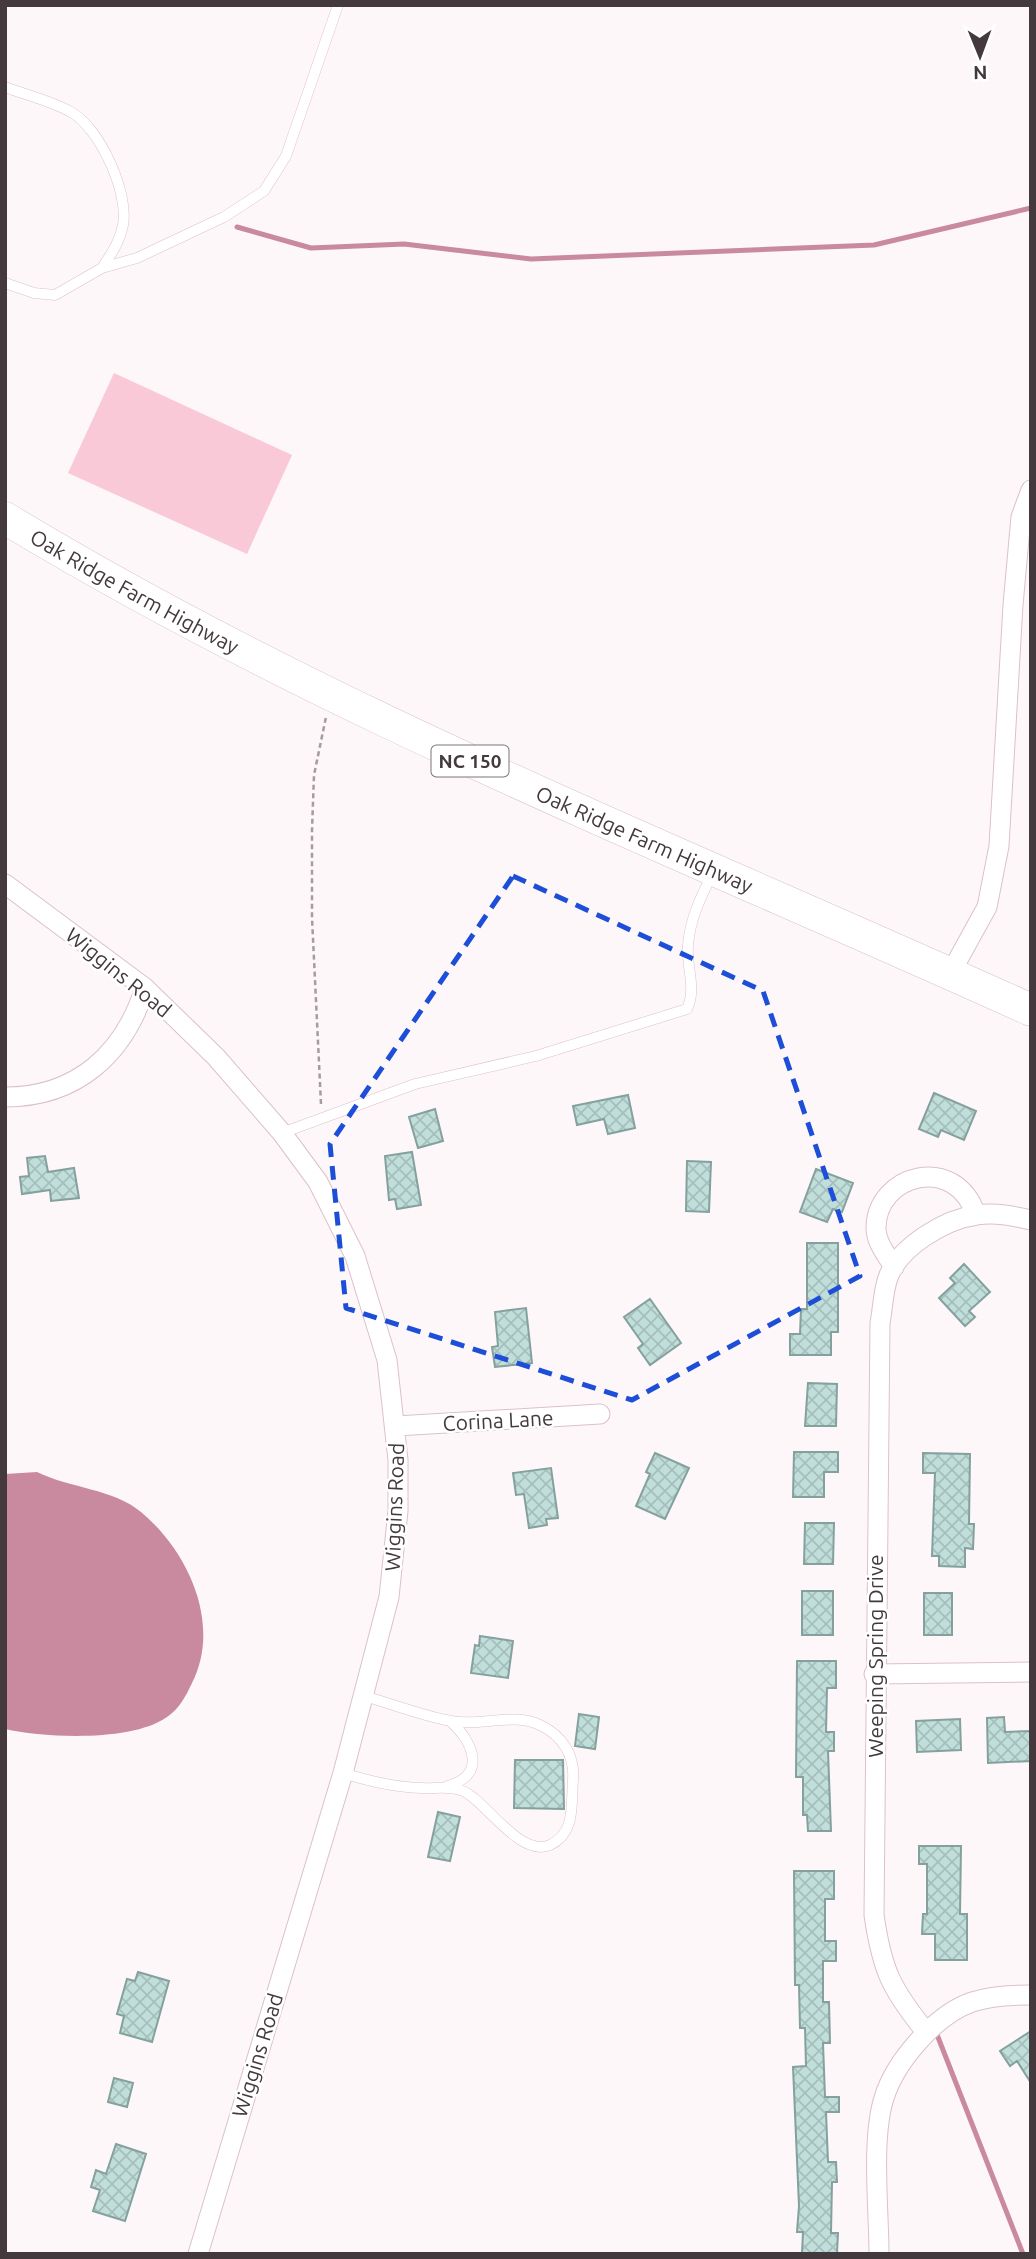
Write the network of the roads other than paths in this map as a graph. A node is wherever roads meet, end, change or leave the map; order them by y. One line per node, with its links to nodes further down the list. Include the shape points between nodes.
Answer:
1 (338, 5): 3 (lane, via 286,156 264,191 224,217 138,258)
2 (5, 87): 3 (lane, via 72,112 89,127 107,156 122,195 123,223 118,243)
3 (102, 268): 4 (lane, via 55,295)
4 (5, 284)
5 (1031, 490): 9 (street, via 1021,517 1013,605 999,846 986,907)
6 (5, 518): 7 (main road, Oak Ridge Farm Highway / NC 150, via 197,627 531,791)
7 (715, 870): 9 (main road, Oak Ridge Farm Highway / NC 150); 13 (lane, via 695,910 688,946 692,998 687,1009 536,1056 415,1084)
8 (5, 884): 10 (street, Wiggins Road)
9 (950, 974): 11 (main road, Oak Ridge Farm Highway / NC 150)
10 (145, 988): 12 (street, via 136,1019 107,1059 73,1082); 13 (street, Wiggins Road, via 216,1057)
11 (1031, 1010)
12 (5, 1097)
13 (282, 1133): 18 (street, Wiggins Road, via 318,1182 355,1256 379,1328)
14 (976, 1214): 15 (street, Weeping Spring Drive); 16 (street, Weeping Spring Drive, via 937,1228 901,1256); 16 (street, via 959,1184 948,1180 911,1180 891,1192 879,1211 876,1228 878,1242)
15 (1031, 1220)
16 (894, 1268): 20 (street, Weeping Spring Drive, via 880,1323)
17 (600, 1414): 18 (street, Corina Lane)
18 (396, 1426): 21 (street, Wiggins Road, via 394,1562)
19 (1031, 1672): 20 (street)
20 (874, 1674): 26 (street, Weeping Spring Drive, via 874,1915 881,1960 902,2003)
21 (364, 1696): 22 (lane); 23 (street, Wiggins Road)
22 (450, 1721): 24 (lane, via 467,1738 472,1760 467,1777); 24 (lane, via 476,1724 511,1719 540,1725 565,1744 574,1766 570,1824 562,1838 534,1846 464,1791)
23 (343, 1773): 24 (lane, via 378,1784); 27 (street, Wiggins Road)
24 (446, 1787)
25 (1031, 1995): 26 (street, via 971,2003)
26 (926, 2032): 28 (street, via 898,2067 883,2099 878,2133)
27 (198, 2254)
28 (879, 2254)

